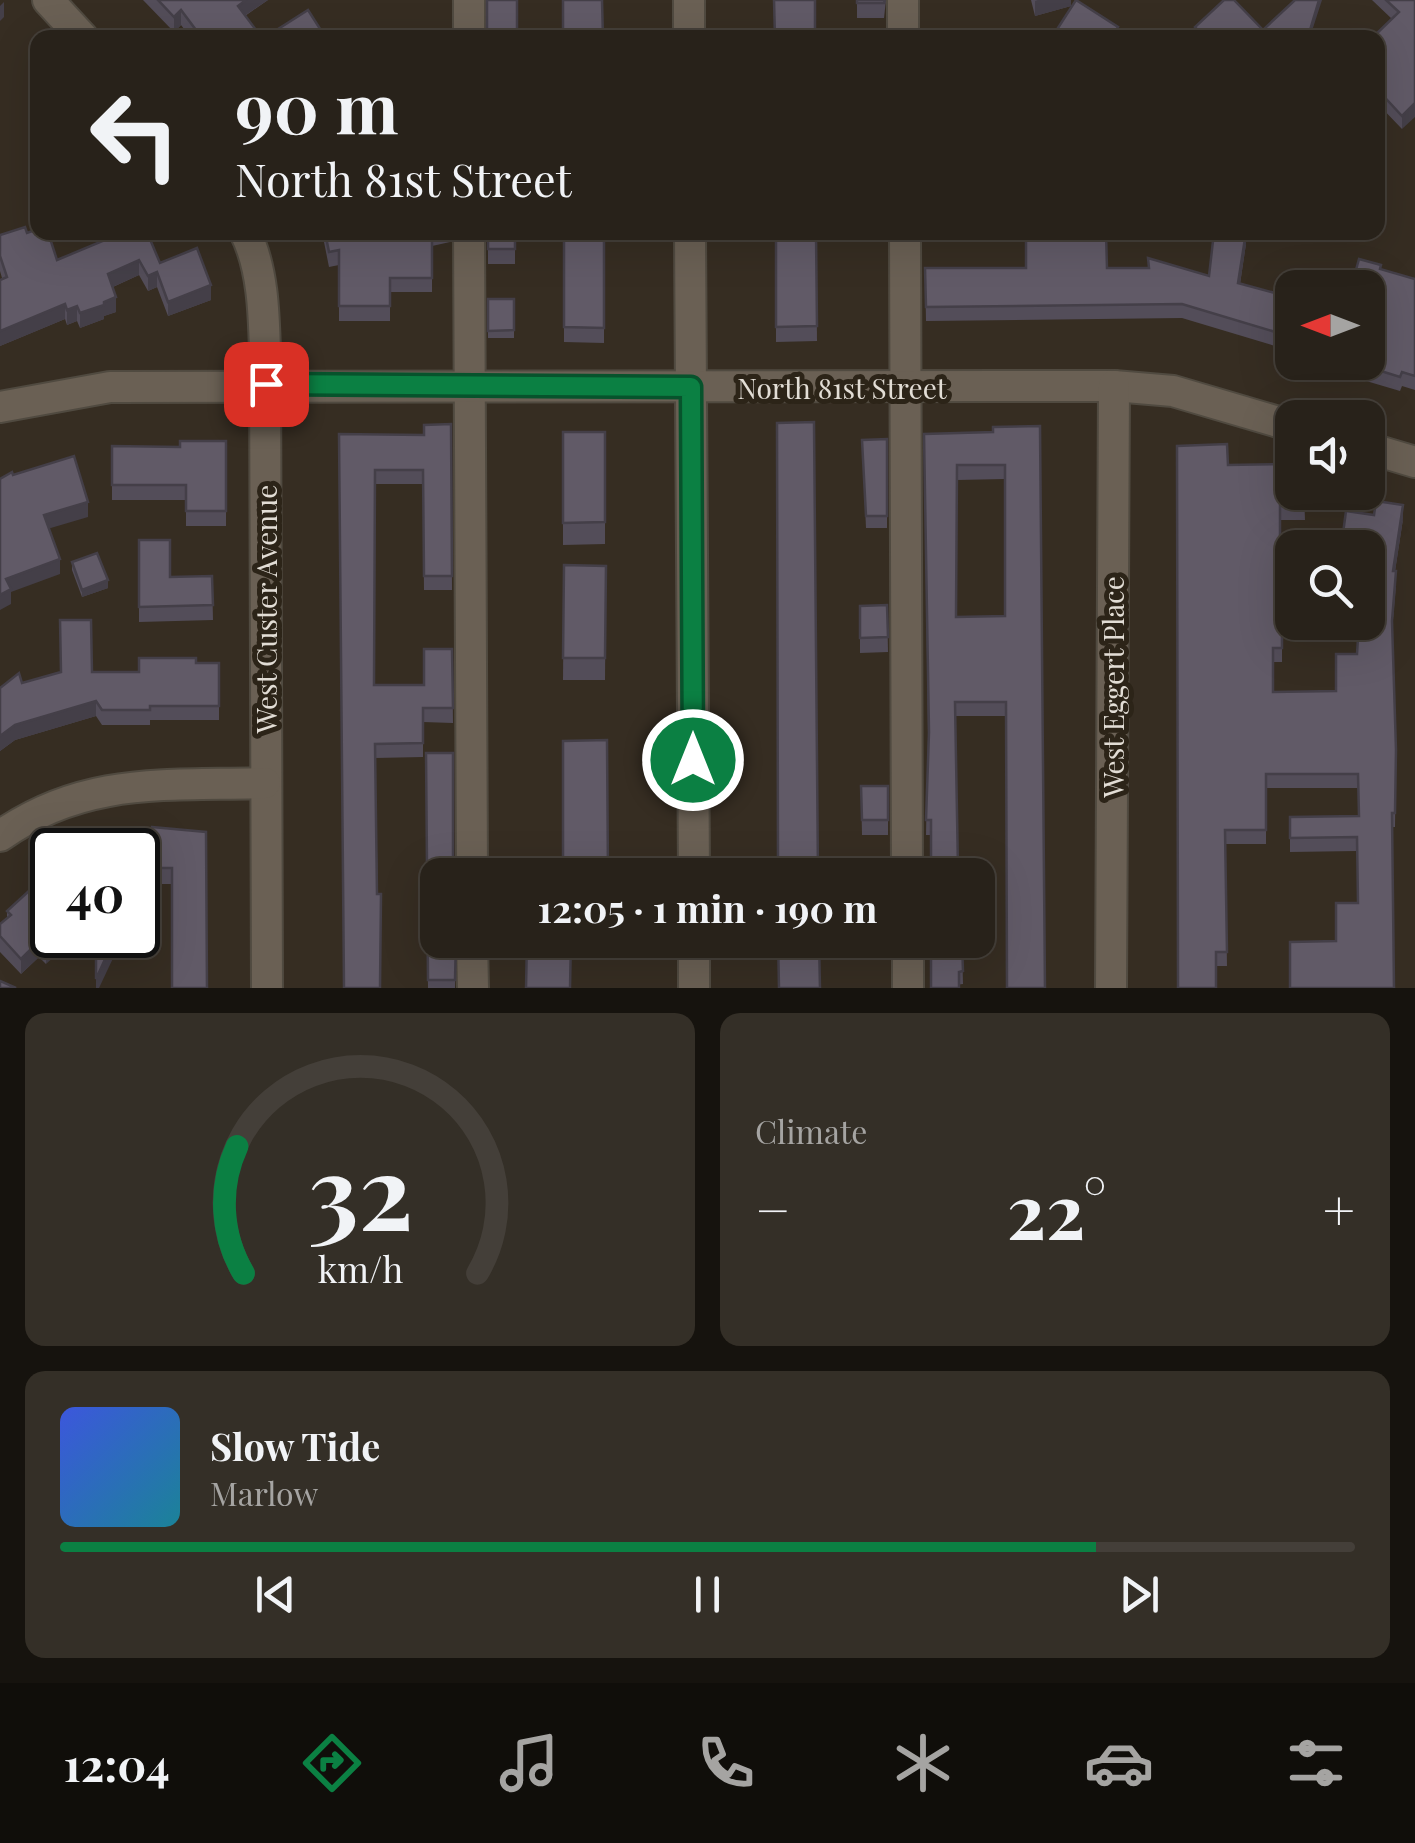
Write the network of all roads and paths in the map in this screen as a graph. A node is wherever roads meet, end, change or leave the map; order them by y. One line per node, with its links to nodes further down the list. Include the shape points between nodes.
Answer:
1 (48, 0): 5 (street)
2 (469, 0): 6 (street)
3 (689, 0): 7 (street)
4 (903, 0): 8 (street)
5 (76, 30)
6 (469, 30)
7 (689, 30)
8 (903, 30)
9 (249, 240): 13 (street, West Custer Avenue, via 264,312)
10 (469, 240): 15 (street)
11 (690, 240): 16 (street)
12 (905, 240): 17 (street)
13 (266, 384): 15 (street, North 81st Street); 18 (street, North 81st Street, via 110,386); 22 (street, West Custer Avenue)
14 (1114, 386): 17 (street, North 81st Street); 19 (street, North 81st Street, via 1173,391); 34 (street, West Eggert Place)
15 (469, 387): 16 (street, North 81st Street); 24 (street)
16 (691, 387): 17 (street, North 81st Street); 25 (street)
17 (906, 387): 26 (street)
18 (0, 407)
19 (1275, 421)
20 (1385, 453): 21 (street)
21 (1415, 462)
22 (265, 783): 23 (street, via 111,788 67,800); 30 (street, West Custer Avenue)
23 (0, 836)
24 (472, 858)
25 (694, 858)
26 (908, 858)
27 (472, 958): 31 (street)
28 (694, 958): 32 (street)
29 (908, 958): 33 (street)
30 (267, 988)
31 (472, 988)
32 (694, 988)
33 (908, 988)
34 (1111, 988)

